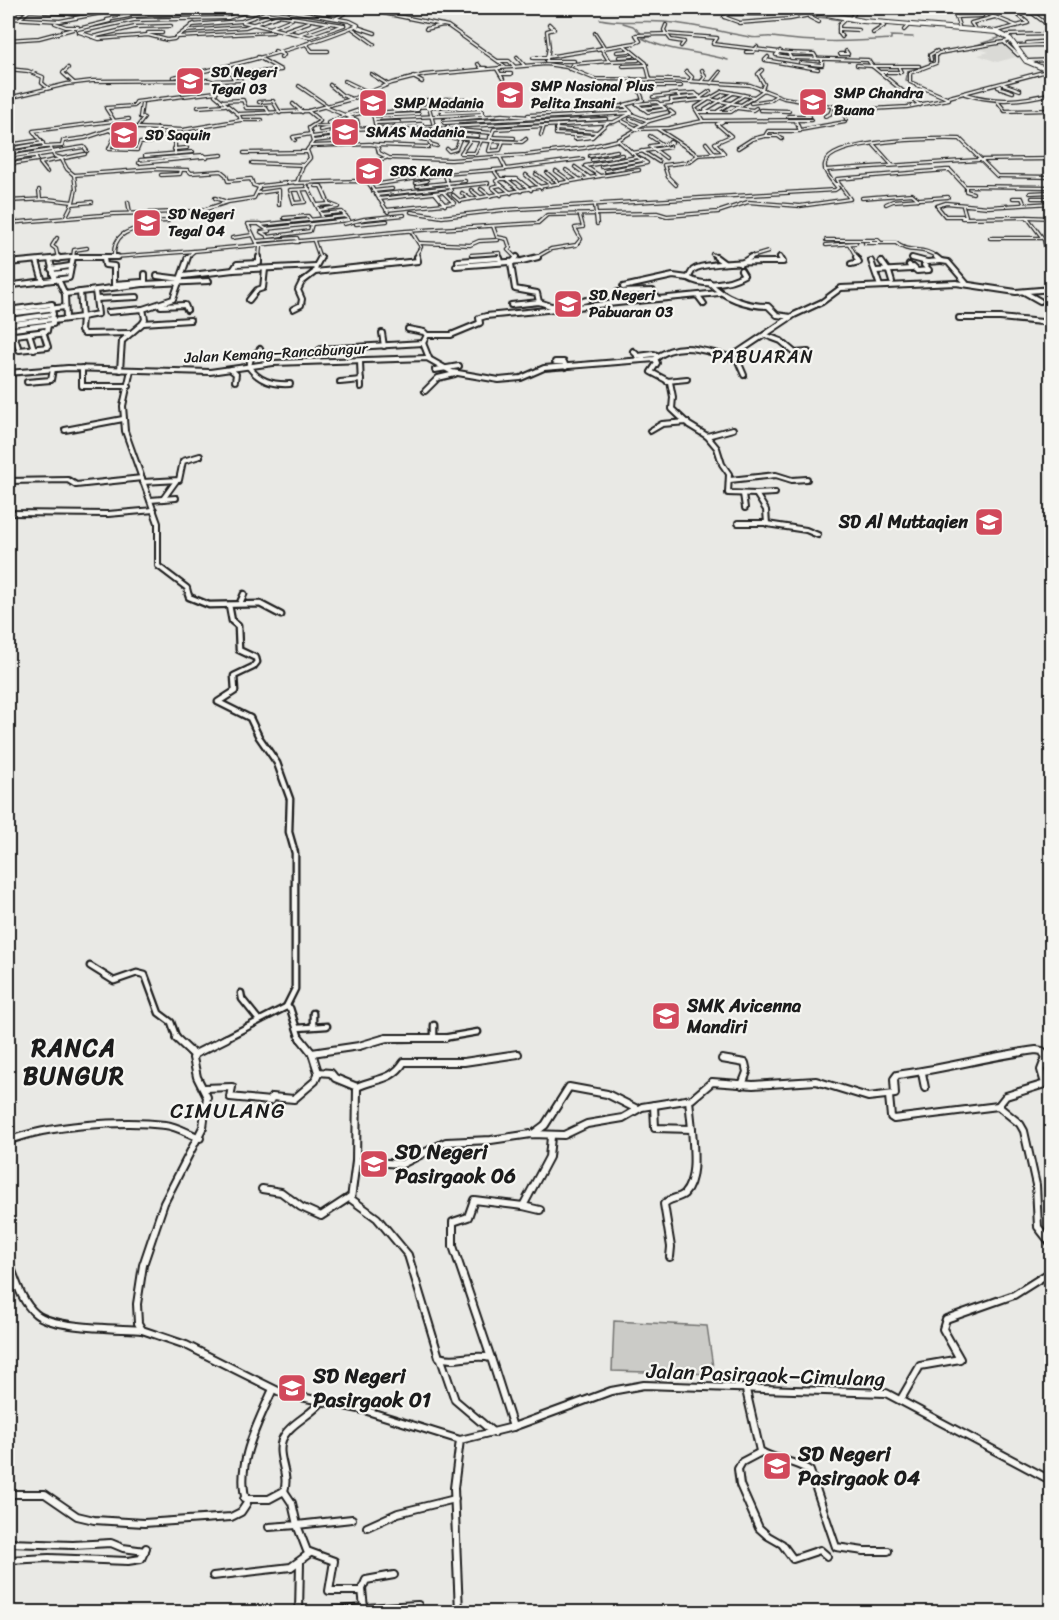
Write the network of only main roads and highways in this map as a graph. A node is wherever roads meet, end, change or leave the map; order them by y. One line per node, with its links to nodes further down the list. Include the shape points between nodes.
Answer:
1 (797, 8): 2 (highway)
2 (819, 13): 3 (highway); 3 (highway, via 842,20)
3 (933, 25): 4 (highway, via 982,29); 4 (highway, via 974,27)
4 (1008, 36): 5 (highway, via 1020,55); 5 (highway, via 1018,55)
5 (1050, 72)

